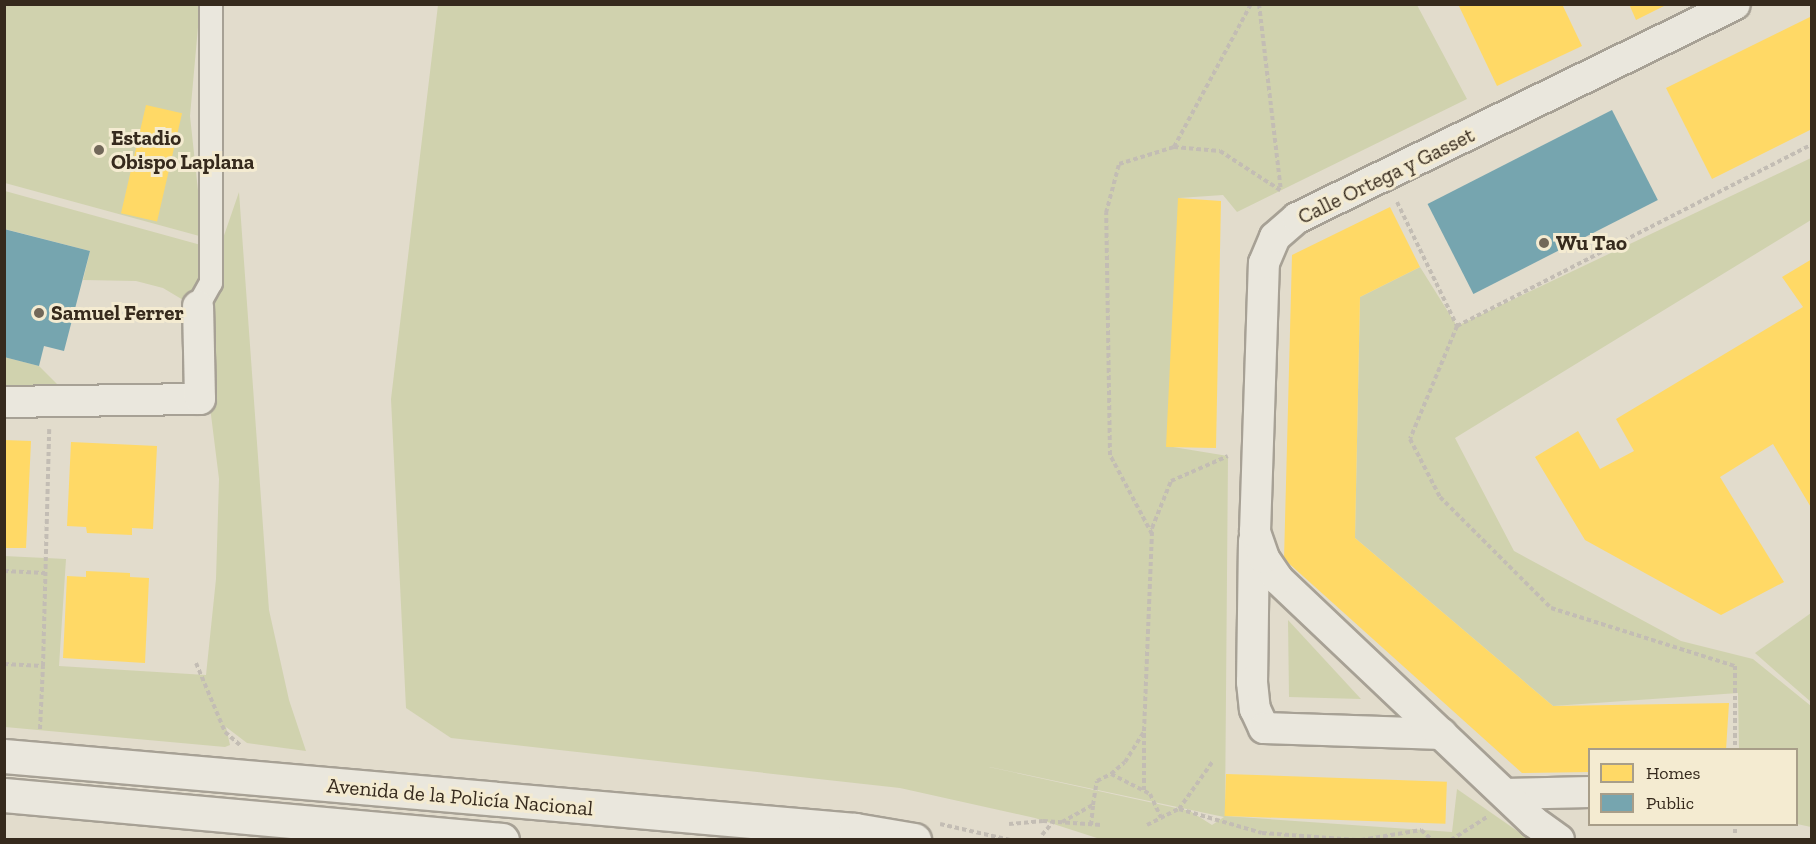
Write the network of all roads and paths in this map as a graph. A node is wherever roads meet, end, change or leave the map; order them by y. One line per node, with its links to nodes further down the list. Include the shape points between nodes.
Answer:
1 (211, 4): 8 (street, via 211,284)
2 (1251, 4): 6 (path)
3 (1259, 4): 6 (path, via 1281,190 1220,151)
4 (1735, 4): 7 (street, Calle Ortega y Gasset)
5 (1812, 144): 9 (path)
6 (1174, 147): 14 (path, via 1119,164 1106,213 1110,455)
7 (1384, 176): 9 (path); 13 (street, Calle Ortega y Gasset, via 1297,218 1268,248 1263,276)
8 (198, 306): 11 (street, via 200,399)
9 (1457, 326): 23 (path, via 1410,439 1440,497 1551,608 1735,666)
10 (4, 402): 11 (street)
11 (50, 404): 16 (path)
12 (1228, 456): 14 (path, via 1171,481)
13 (1255, 532): 22 (street, Calle Ortega y Gasset, via 1264,558 1278,579); 22 (street, Calle Ortega y Gasset, via 1252,682 1255,709 1264,728)
14 (1152, 534): 21 (path)
15 (4, 571): 16 (path)
16 (45, 573): 19 (path)
17 (196, 663): 24 (path, via 225,732)
18 (4, 664): 19 (path)
19 (43, 666): 20 (path)
20 (40, 729)
21 (1144, 731): 27 (path, via 1125,762); 28 (path)
22 (1442, 734): 31 (street, Calle Ortega y Gasset)
23 (1735, 748)
24 (245, 750)
25 (4, 756): 45 (main road, Avenida de la Policía Nacional, via 855,830)
26 (1213, 761): 33 (path)
27 (1111, 774): 28 (path); 32 (path, via 1097,781)
28 (1144, 790): 34 (path, via 1150,794)
29 (1588, 792): 31 (street)
30 (4, 795): 44 (main road, Avenida de la Policía Nacional)
31 (1499, 804): 48 (path); 49 (street, Calle Ortega y Gasset)
32 (1092, 806): 36 (path); 38 (path)
33 (1179, 809): 34 (path); 46 (path, via 1262,833)
34 (1161, 818): 40 (path)
35 (1053, 821): 36 (path); 37 (path); 43 (path)
36 (1062, 822): 38 (path)
37 (1010, 824)
38 (1091, 825): 39 (path)
39 (1102, 825)
40 (1147, 825)
41 (1735, 826): 42 (path)
42 (1735, 833)
43 (1042, 835)
44 (487, 838)
45 (915, 840)
46 (1359, 840): 47 (path, via 1421,830)
47 (1432, 840)
48 (1451, 840)
49 (1559, 840)

